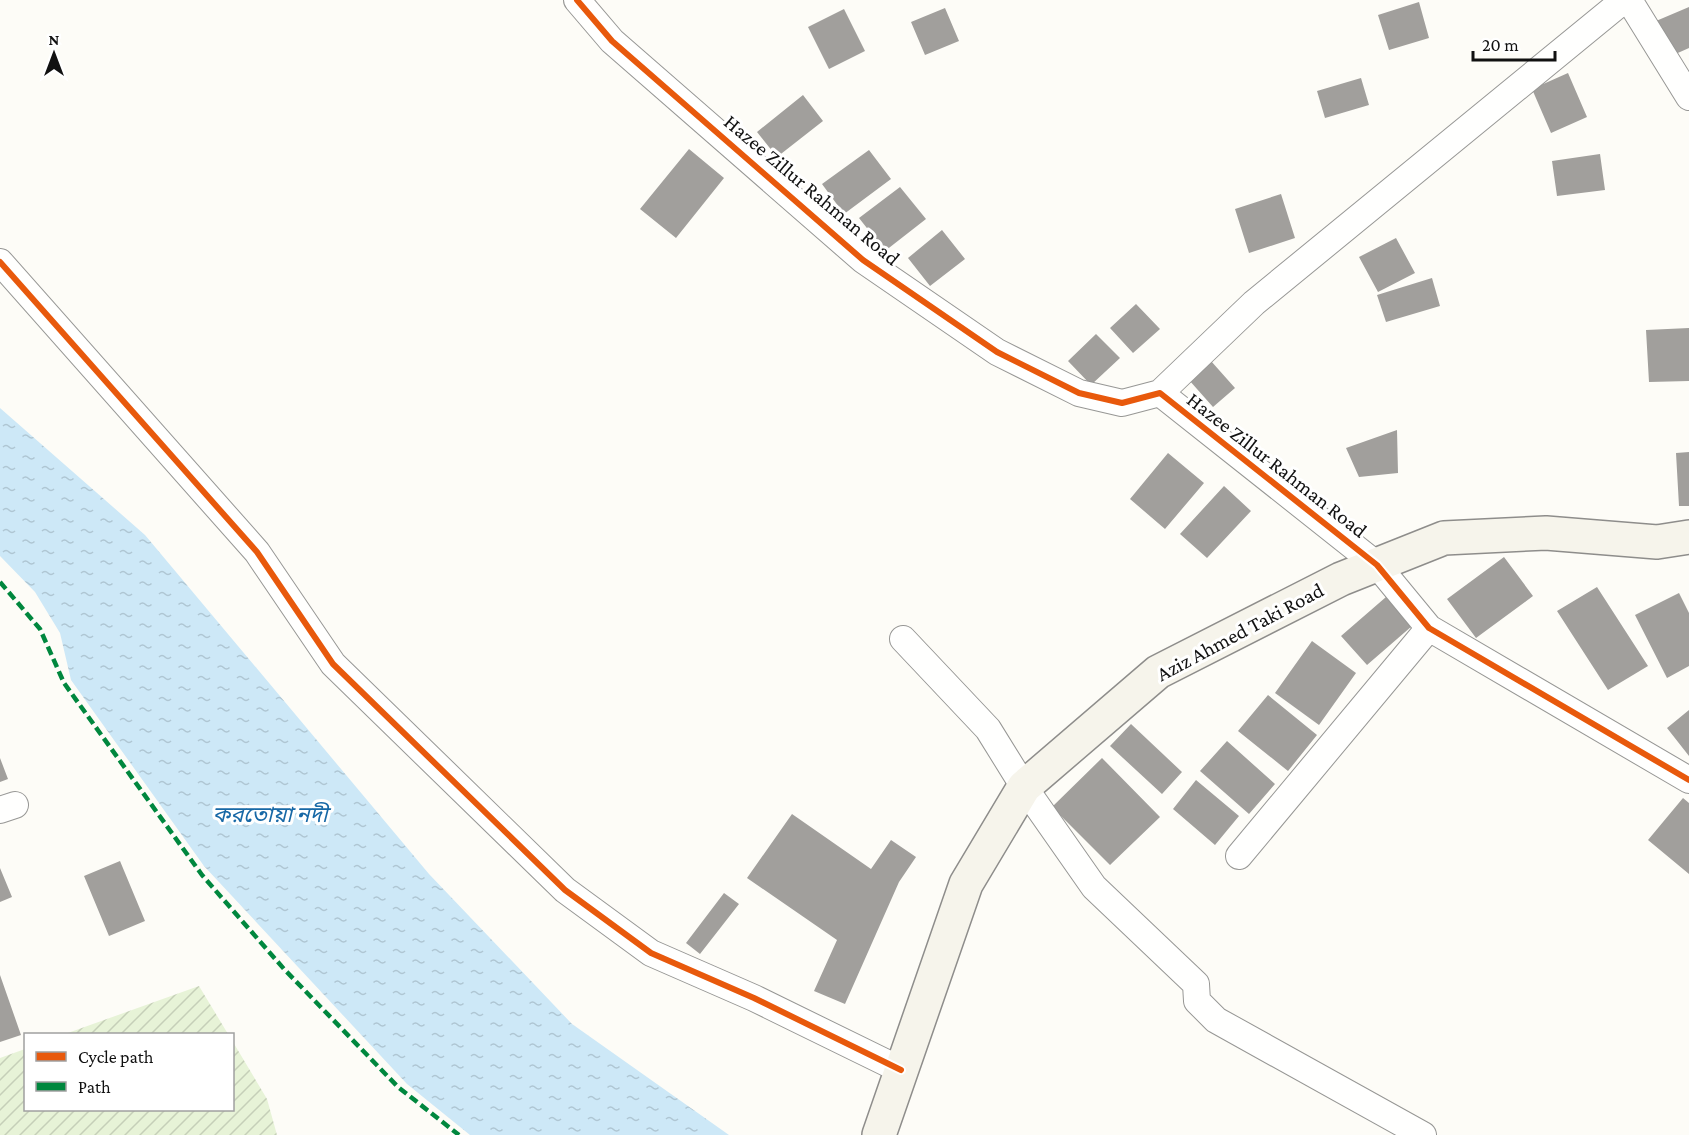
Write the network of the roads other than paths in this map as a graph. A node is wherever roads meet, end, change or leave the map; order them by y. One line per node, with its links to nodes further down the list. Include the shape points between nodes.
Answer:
1 (578, 0): 6 (street, Hazee Zillur Rahman Road, via 612,41 863,260 997,352 1079,393 1122,403)
2 (1624, 0): 6 (street, via 1254,303)
3 (1629, 0): 4 (street)
4 (1689, 97)
5 (0, 262): 14 (street, via 257,552 333,664 565,890 651,953)
6 (1160, 393): 8 (street, Hazee Zillur Rahman Road)
7 (1689, 537): 8 (street, Aziz Ahmed Taki Road, via 1657,542 1546,533 1444,538)
8 (1377, 565): 9 (street, Hazee Zillur Rahman Road); 12 (street, Aziz Ahmed Taki Road, via 1341,579 1158,672)
9 (1429, 628): 11 (street); 13 (street)
10 (903, 639): 12 (street, via 988,729)
11 (1689, 780)
12 (1024, 787): 14 (street, Aziz Ahmed Taki Road, via 966,884); 16 (street, via 1094,887 1196,984 1197,1001 1216,1020)
13 (1239, 856)
14 (901, 1070): 15 (street, Aziz Ahmed Taki Road)
15 (879, 1135)
16 (1424, 1135)

